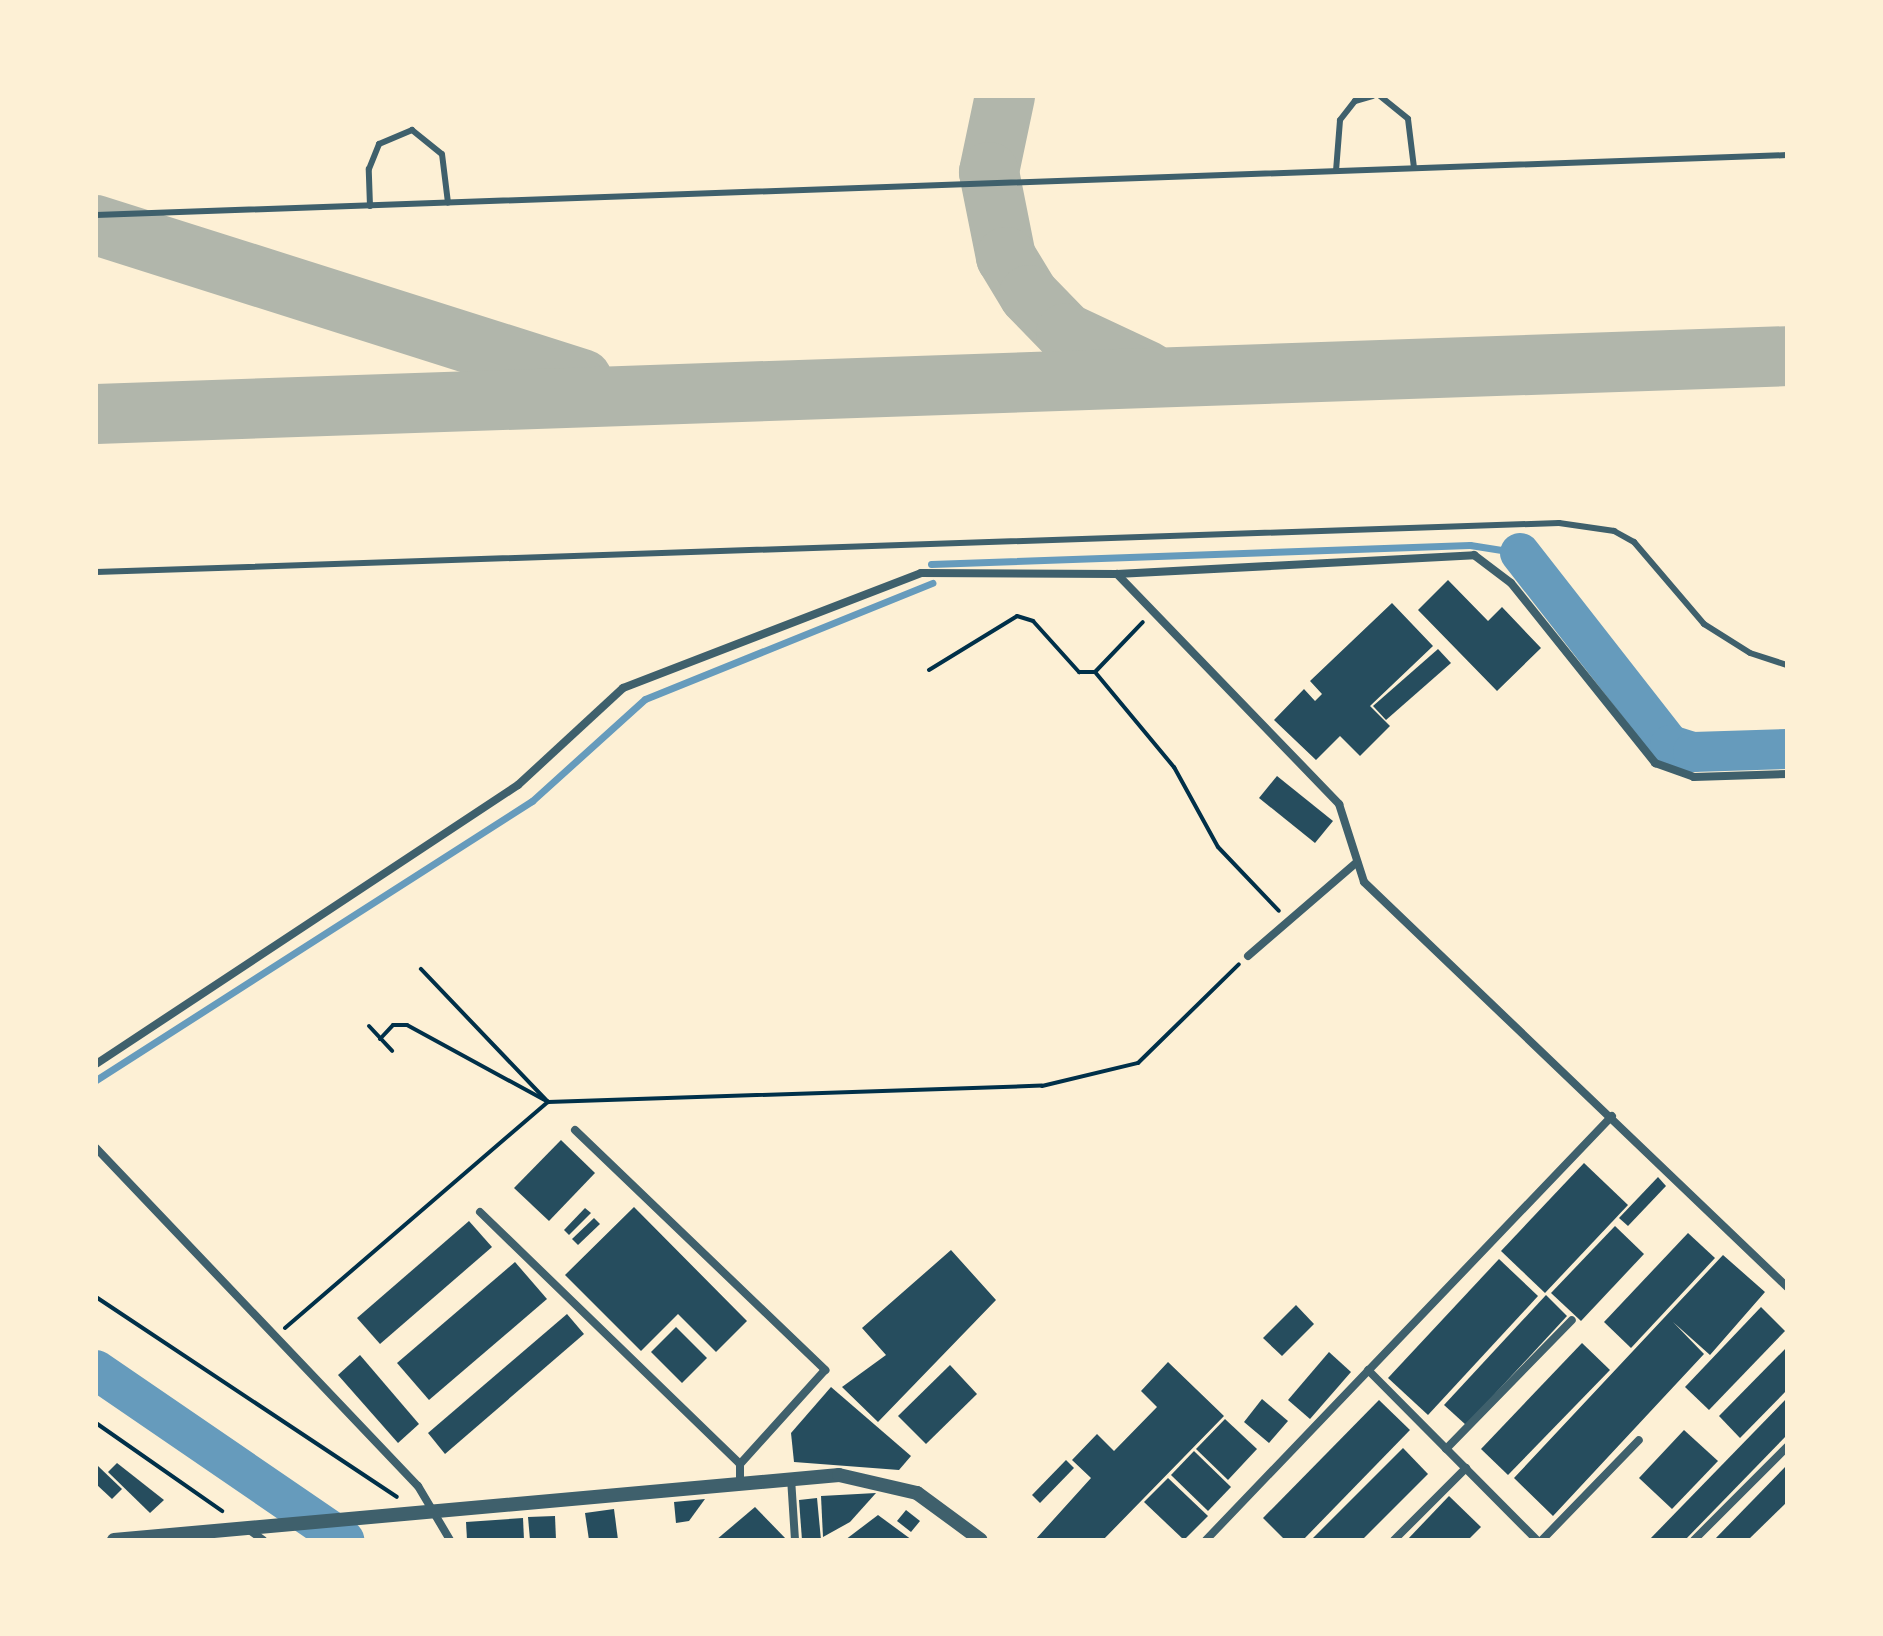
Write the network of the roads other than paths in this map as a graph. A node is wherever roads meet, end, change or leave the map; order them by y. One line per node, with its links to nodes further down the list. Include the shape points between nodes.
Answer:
1 (1372, 96): 5 (lane, via 1345,109 1335,135)
2 (1380, 96): 4 (lane, via 1408,119)
3 (1787, 155): 4 (lane)
4 (1414, 168): 5 (lane)
5 (1336, 171): 6 (lane)
6 (448, 203): 7 (lane); 7 (lane, via 442,154 412,130 379,144 369,169)
7 (370, 206): 8 (lane)
8 (96, 215)
9 (96, 572): 11 (lane, via 1559,523 1614,531 1634,542 1704,624 1750,653)
10 (1117, 574): 12 (street, via 1474,555 1511,583 1655,763 1694,777); 13 (street, via 1339,804); 15 (street, via 921,573 623,688 518,785)
11 (1787, 665)
12 (1787, 774)
13 (1357, 862): 14 (street); 16 (street, via 1364,882)
14 (1248, 956)
15 (96, 1064)
16 (1612, 1116): 20 (street); 22 (street)
17 (575, 1130): 26 (street, via 825,1370)
18 (96, 1148): 30 (street, via 418,1486)
19 (480, 1212): 26 (street)
20 (1787, 1287)
21 (1572, 1320): 25 (street)
22 (1368, 1370): 25 (street); 37 (street)
23 (1639, 1440): 39 (street)
24 (1787, 1447): 40 (street)
25 (1446, 1449): 27 (street)
26 (740, 1464): 29 (street)
27 (1466, 1468): 38 (street); 39 (street)
28 (791, 1477): 29 (street); 35 (street); 36 (street, via 890,1482 935,1503)
29 (740, 1482): 30 (street)
30 (414, 1510): 31 (street); 34 (street)
31 (244, 1526): 32 (street); 33 (street)
32 (114, 1540)
33 (263, 1540)
34 (450, 1540)
35 (795, 1540)
36 (981, 1540)
37 (1206, 1540)
38 (1394, 1540)
39 (1540, 1540)
40 (1694, 1540)

